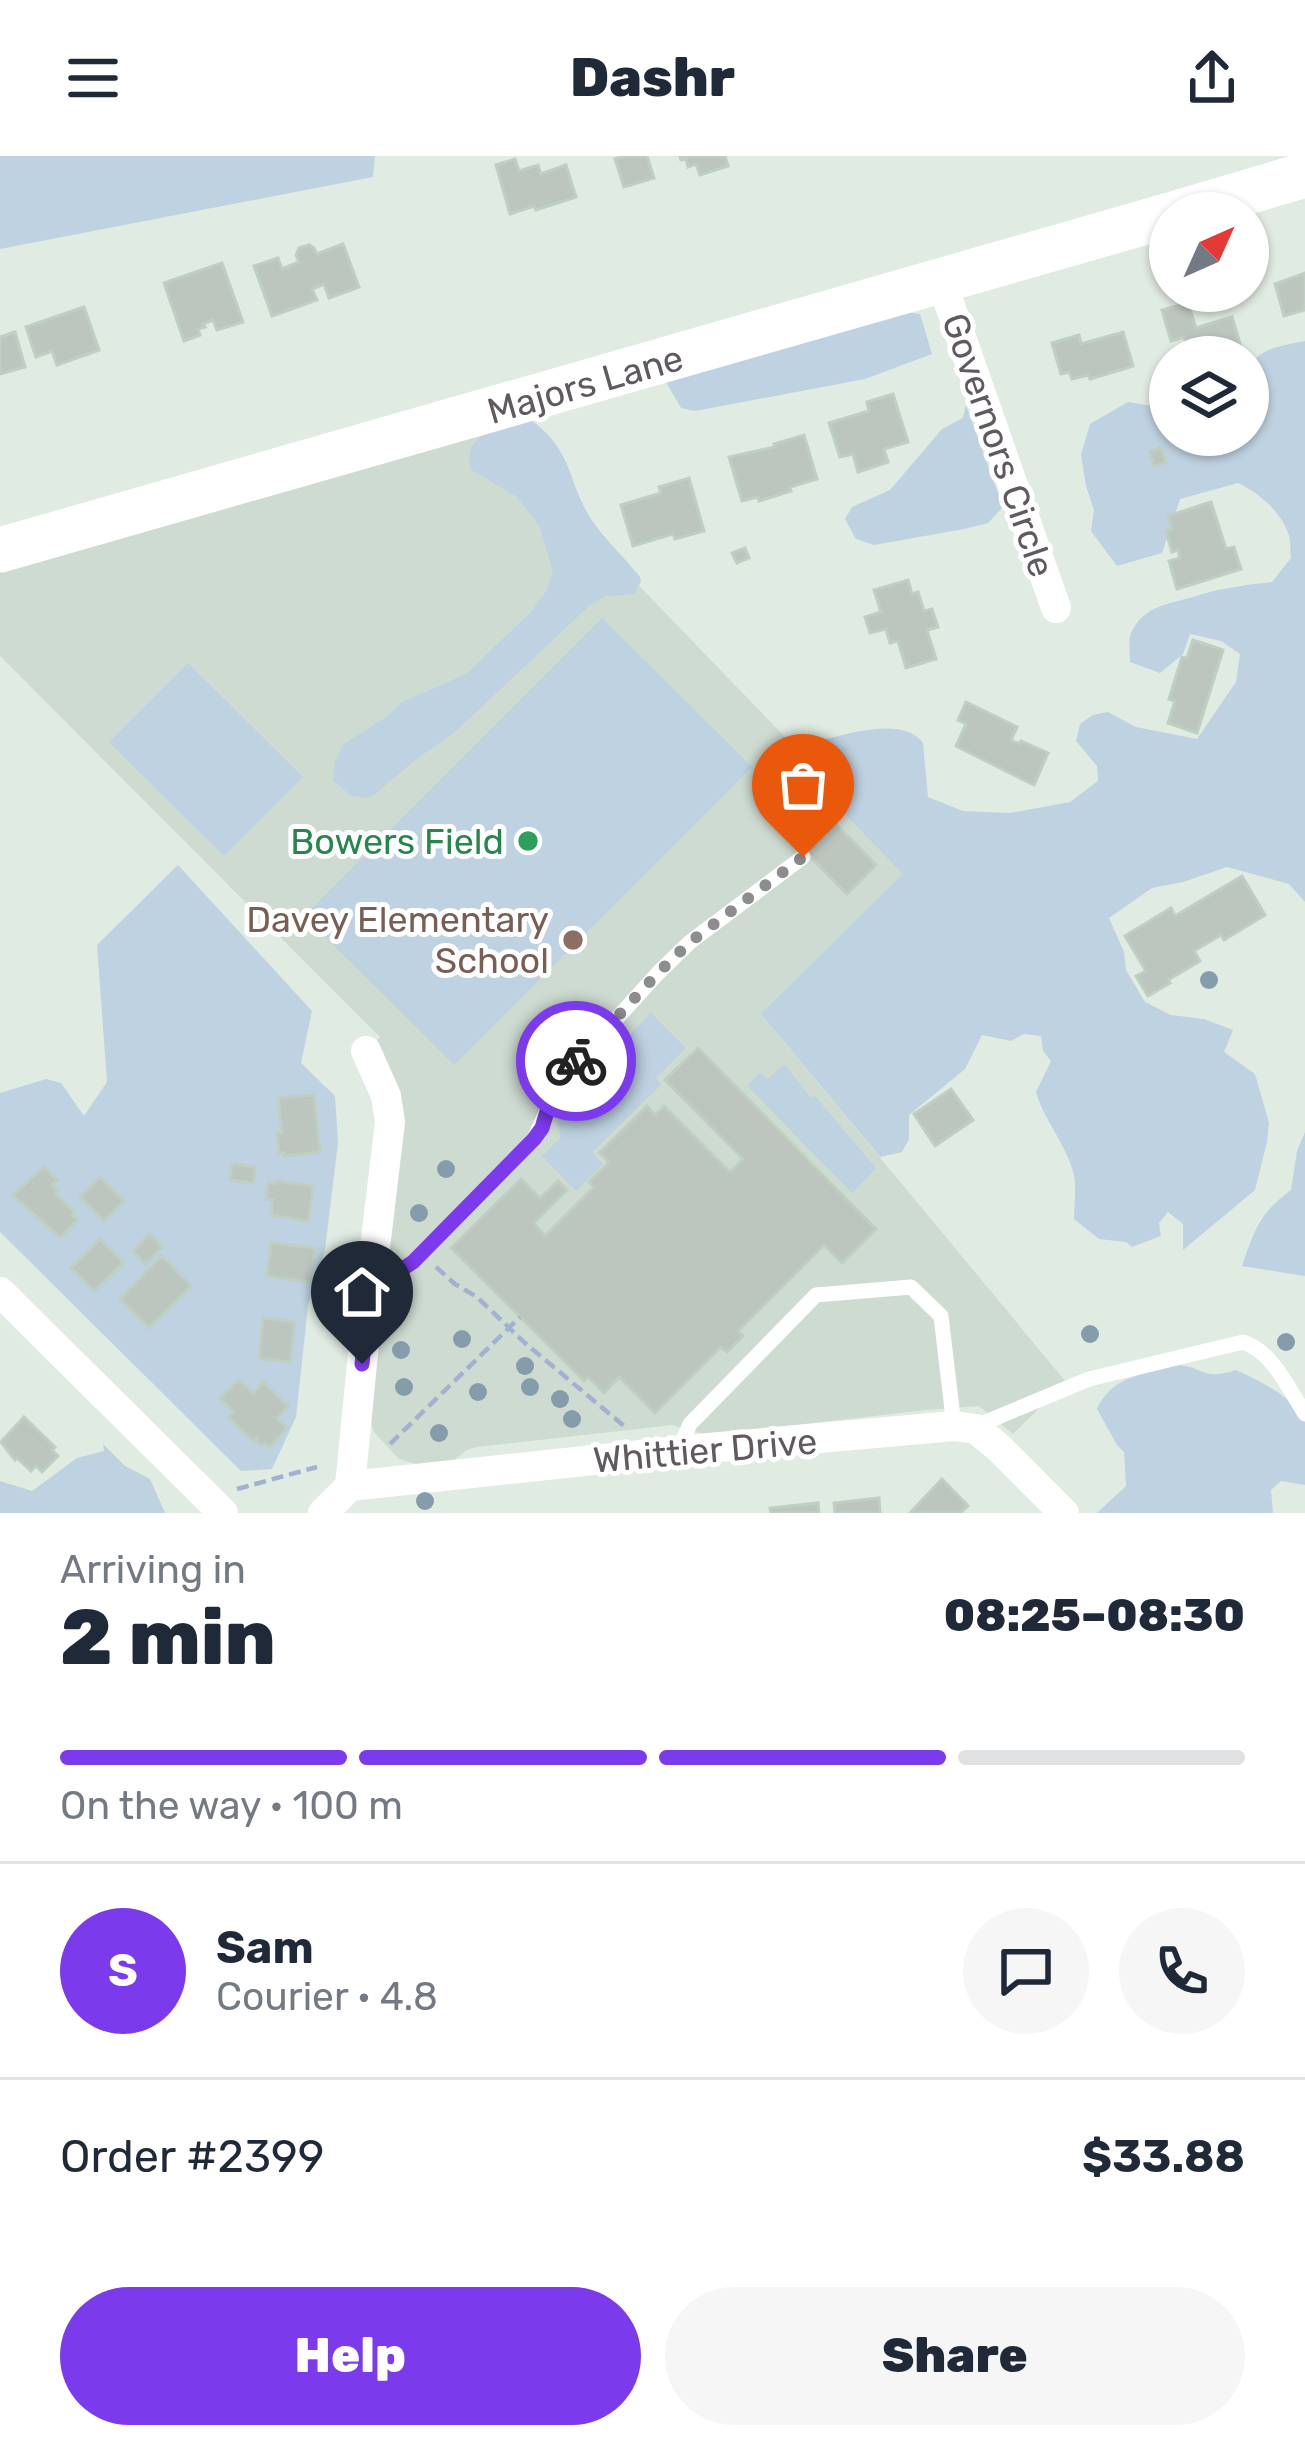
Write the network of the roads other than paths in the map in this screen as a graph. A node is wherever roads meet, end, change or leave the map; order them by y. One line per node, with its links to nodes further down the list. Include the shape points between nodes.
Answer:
1 (1305, 175): 2 (street, Majors Lane)
2 (1247, 192)
3 (1149, 221): 4 (street, Majors Lane)
4 (942, 283): 5 (street, Majors Lane); 6 (street, Governors Circle)
5 (0, 550)
6 (1056, 608)
7 (803, 857): 9 (lane, via 658,973 560,1081 534,1139 413,1262)
8 (366, 1051): 9 (street, via 390,1122)
9 (370, 1290): 14 (street)
10 (0, 1292): 15 (street)
11 (1305, 1414): 12 (lane, via 1258,1348 1243,1342 1089,1379)
12 (963, 1427): 13 (street, Whittier Drive); 13 (lane, via 941,1316 911,1287 816,1295 690,1424); 17 (street, via 1000,1448)
13 (678, 1451): 14 (street, Whittier Drive)
14 (350, 1486): 16 (street)
15 (230, 1501)
16 (322, 1513)
17 (1064, 1513)

